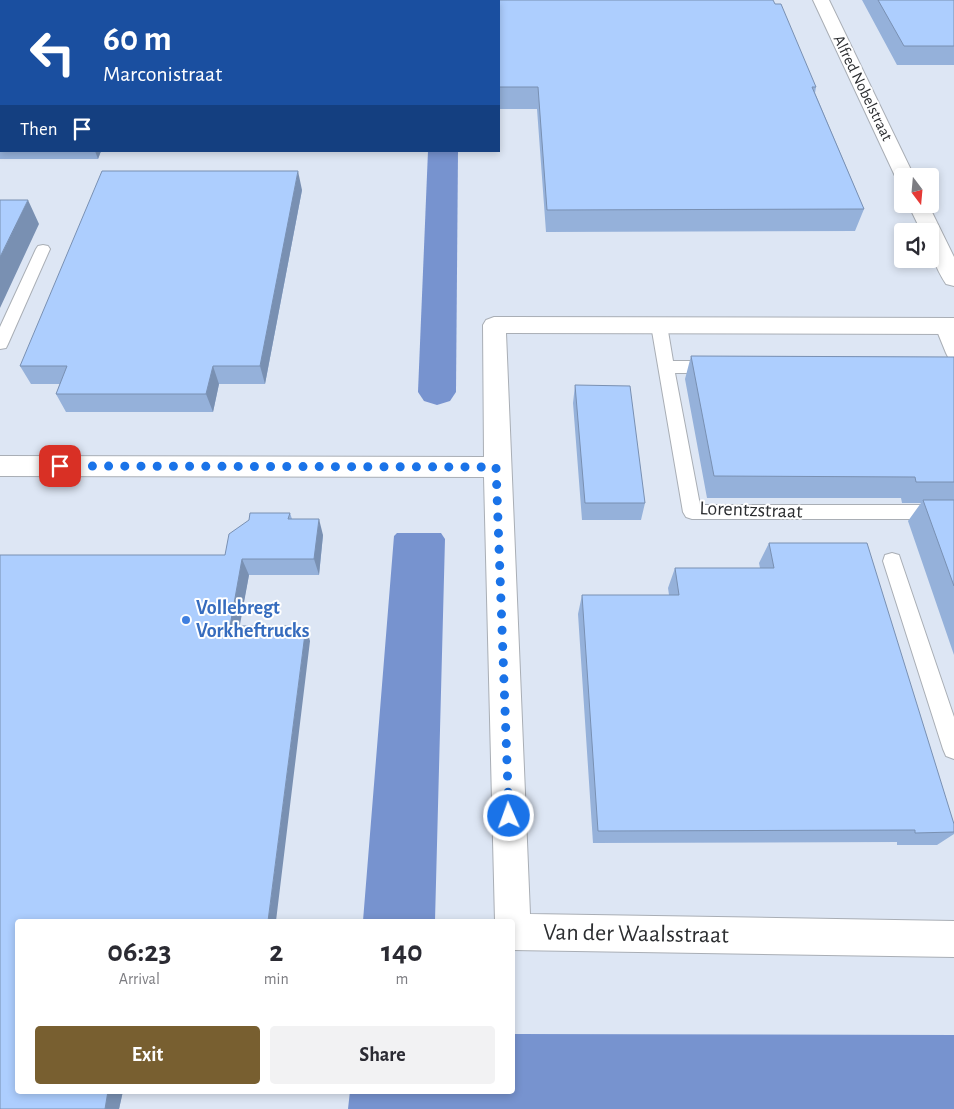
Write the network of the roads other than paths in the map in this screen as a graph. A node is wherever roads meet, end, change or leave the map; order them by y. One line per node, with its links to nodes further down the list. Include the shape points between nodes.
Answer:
1 (821, 0): 2 (street, Alfred Nobelstraat)
2 (901, 168)
3 (922, 213): 5 (street)
4 (43, 249): 8 (lane)
5 (954, 279)
6 (660, 325): 7 (street); 10 (lane, Lorentzstraat); 13 (street, via 494,325)
7 (948, 326): 9 (lane)
8 (0, 344)
9 (954, 353)
10 (666, 367): 11 (lane); 14 (lane, Lorentzstraat, via 692,512)
11 (726, 367)
12 (0, 466): 13 (street)
13 (496, 467): 17 (street, Van der Waalsstraat)
14 (954, 512)
15 (892, 561): 16 (lane)
16 (954, 749)
17 (513, 919)
18 (515, 932): 19 (street, Van der Waalsstraat)
19 (954, 939)

